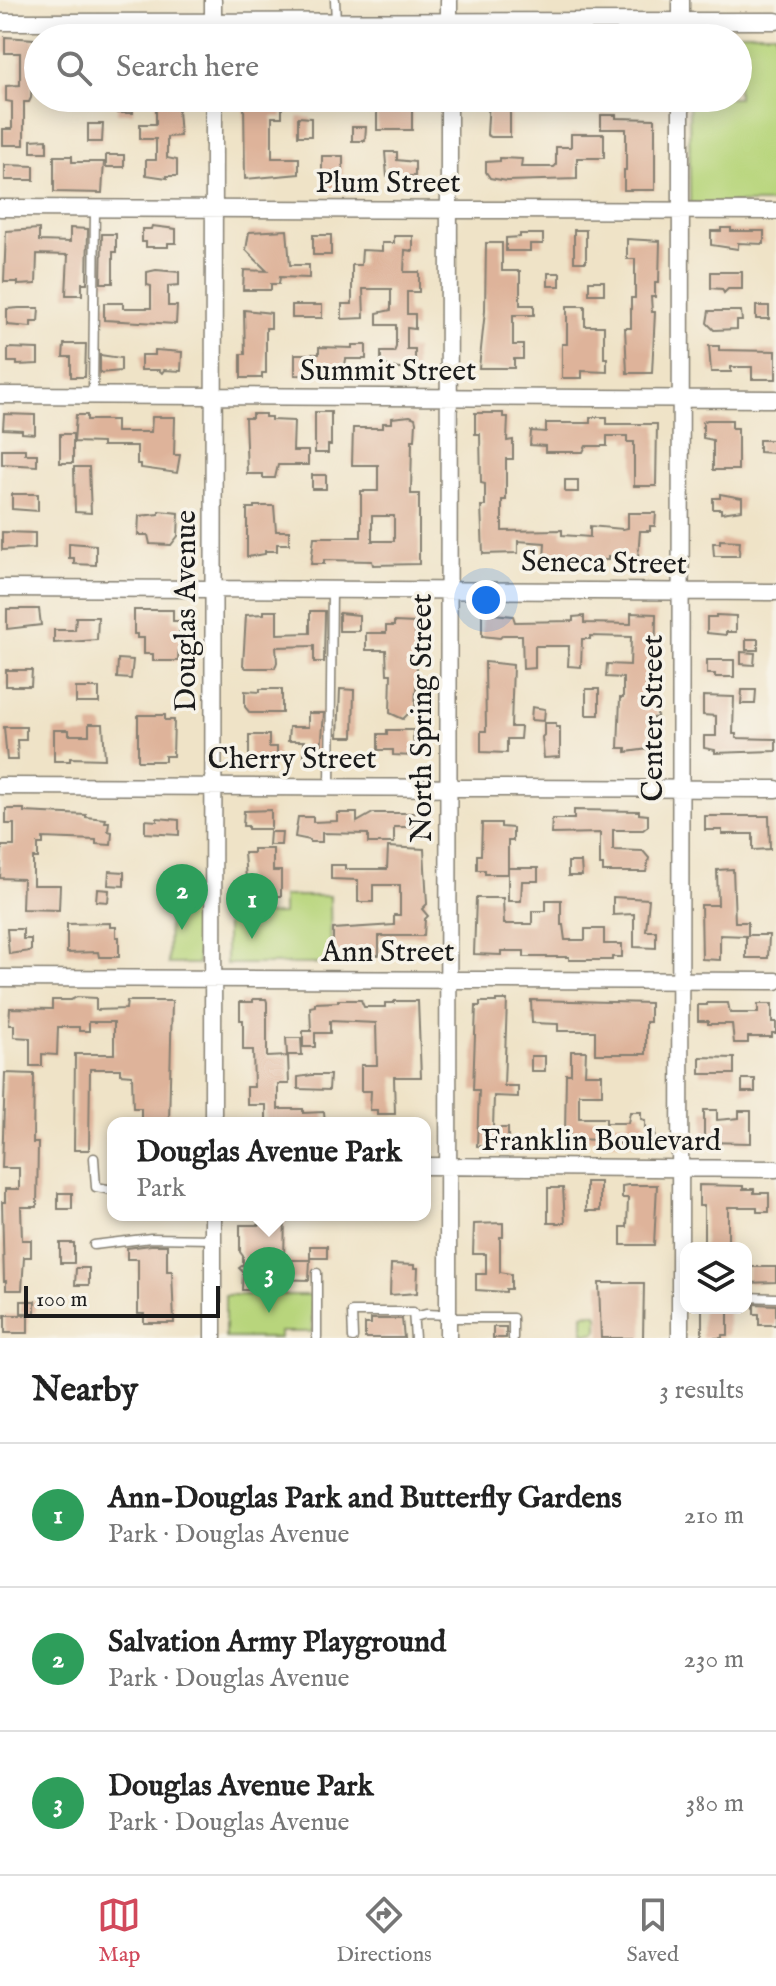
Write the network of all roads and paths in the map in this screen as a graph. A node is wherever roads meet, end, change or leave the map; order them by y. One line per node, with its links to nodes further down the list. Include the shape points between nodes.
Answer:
1 (213, 0): 10 (street)
2 (335, 0): 8 (lane)
3 (449, 0): 13 (street)
4 (681, 0): 5 (street)
5 (681, 21): 6 (street); 14 (street)
6 (776, 21)
7 (0, 22): 9 (street)
8 (336, 22): 11 (street); 12 (street)
9 (53, 24)
10 (213, 24)
11 (305, 24)
12 (364, 24)
13 (449, 24)
14 (604, 24)
15 (214, 112): 20 (street, Douglas Avenue)
16 (449, 112): 21 (street, North Spring Street)
17 (681, 112): 22 (street, Center Street)
18 (0, 208): 19 (street, Plum Street)
19 (95, 209): 20 (street, Plum Street); 25 (lane)
20 (214, 210): 21 (street, Plum Street); 26 (street, Douglas Avenue)
21 (448, 210): 22 (street, Plum Street); 27 (street, North Spring Street)
22 (680, 211): 23 (street, Plum Street); 28 (street, Center Street)
23 (776, 211)
24 (0, 395): 25 (street, Summit Street)
25 (93, 396): 26 (street, Summit Street)
26 (214, 396): 27 (street, Summit Street); 31 (street, Douglas Avenue)
27 (450, 398): 28 (street, Summit Street); 33 (street, North Spring Street)
28 (680, 398): 29 (street, Summit Street); 34 (street, Center Street)
29 (776, 399)
30 (0, 588): 31 (street, Seneca Street)
31 (213, 589): 32 (street, Seneca Street); 37 (street, Douglas Avenue)
32 (332, 589): 33 (street, Seneca Street); 38 (lane)
33 (449, 589): 34 (street, Seneca Street); 39 (street, North Spring Street)
34 (680, 591): 35 (street, Seneca Street); 40 (street, Center Street)
35 (776, 592)
36 (0, 786): 37 (street, Cherry Street)
37 (214, 786): 38 (street, Cherry Street); 44 (street, Douglas Avenue)
38 (330, 786): 39 (street, Cherry Street)
39 (449, 787): 40 (street, Cherry Street); 43 (street, North Spring Street)
40 (680, 788): 41 (street, Cherry Street); 45 (street, Center Street)
41 (776, 789)
42 (0, 978): 44 (street, Ann Street)
43 (449, 979): 44 (street, Ann Street); 45 (street, Ann Street); 50 (street, North Spring Street)
44 (213, 980): 47 (street, Douglas Avenue)
45 (680, 980): 46 (street, Ann Street); 51 (street, Center Street)
46 (776, 981)
47 (213, 1117)
48 (94, 1158): 53 (lane, via 96,1187)
49 (431, 1166): 50 (street, Franklin Boulevard)
50 (449, 1166): 51 (street, Franklin Boulevard); 62 (street, North Spring Street)
51 (679, 1168): 52 (street, Franklin Boulevard); 56 (street, Center Street)
52 (776, 1169)
53 (107, 1189)
54 (213, 1221): 55 (street)
55 (213, 1239): 57 (lane, via 151,1238); 64 (street)
56 (681, 1242)
57 (94, 1245)
58 (317, 1273): 65 (lane)
59 (752, 1297): 60 (lane)
60 (776, 1298)
61 (682, 1314): 70 (street, Center Street)
62 (448, 1316): 63 (lane); 68 (street, North Spring Street); 69 (lane, via 513,1318)
63 (415, 1317): 66 (lane, via 413,1312 352,1312); 67 (lane)
64 (213, 1338)
65 (317, 1338)
66 (353, 1338)
67 (415, 1338)
68 (448, 1338)
69 (513, 1338)
70 (680, 1338)

